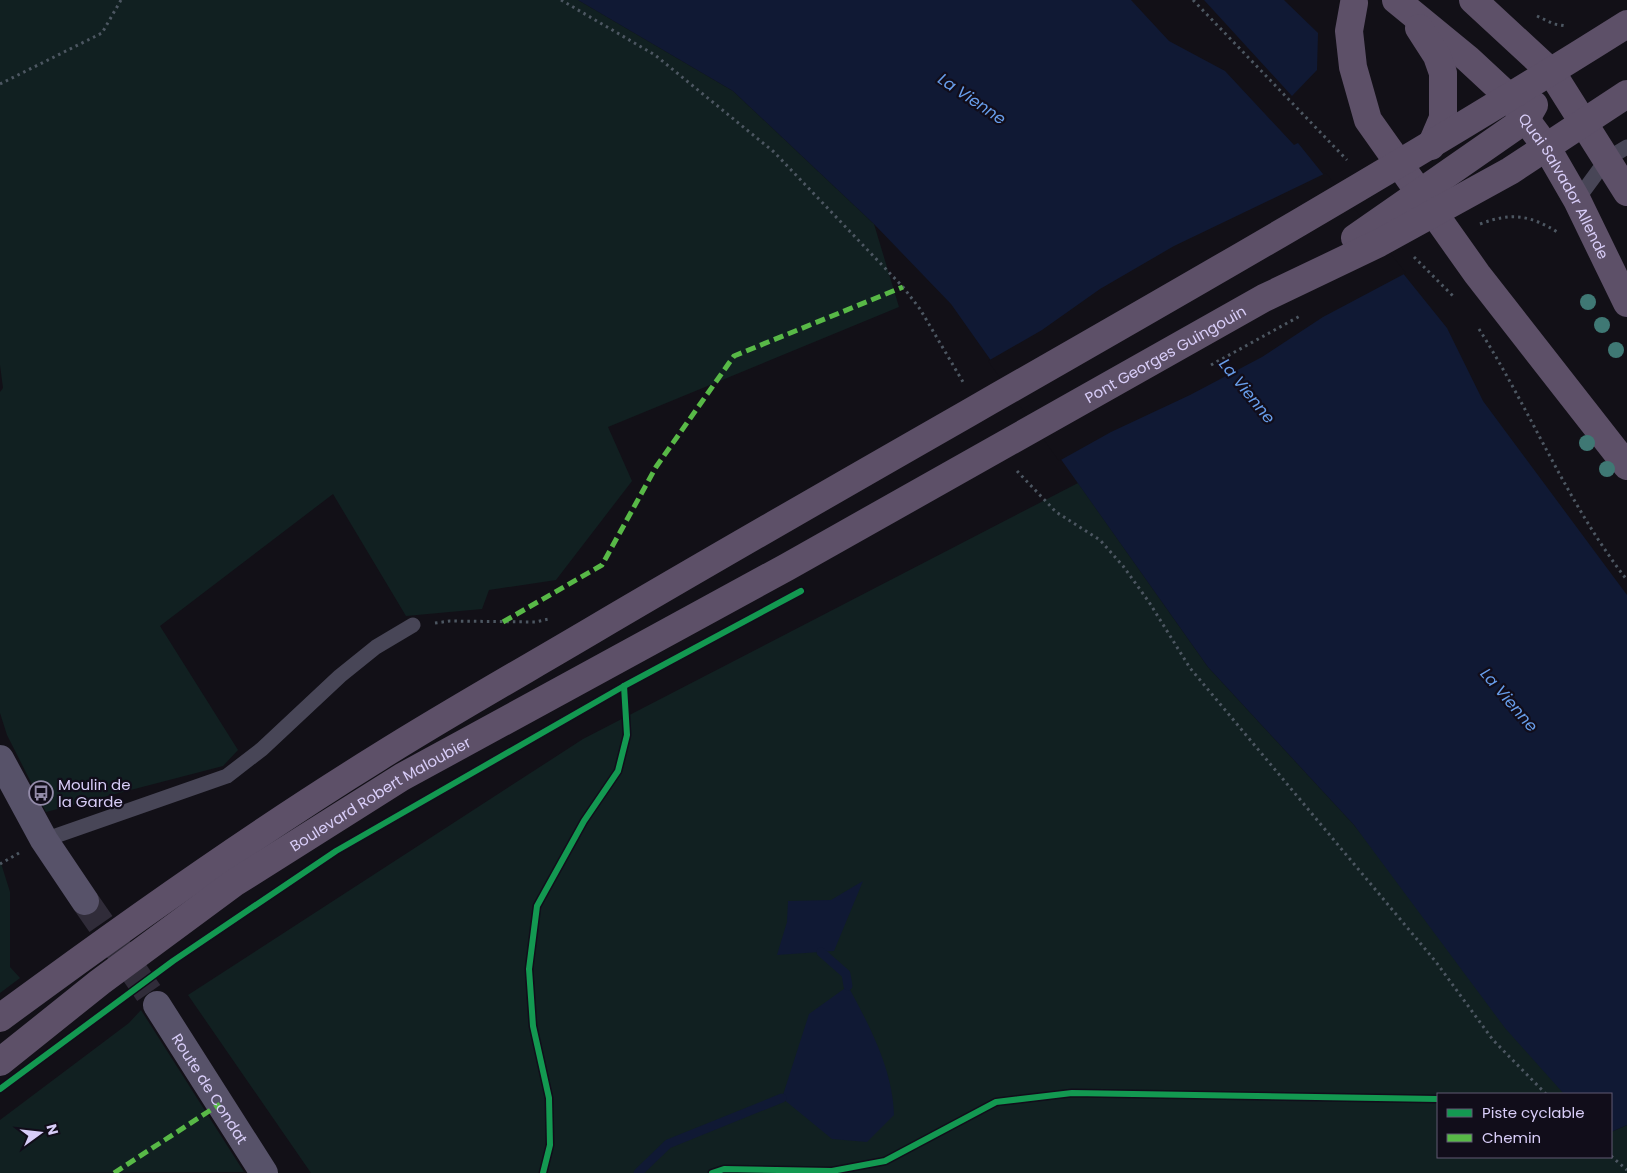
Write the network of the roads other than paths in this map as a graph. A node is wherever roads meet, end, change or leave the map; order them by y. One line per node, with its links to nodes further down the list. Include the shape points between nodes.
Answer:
1 (1474, 0): 5 (main road)
2 (1354, 3): 17 (main road, via 1349,31 1354,67 1368,120 1477,274)
3 (1402, 6): 7 (main road, Quai Salvador Allende); 10 (main road, via 1437,56 1443,72)
4 (1627, 24): 5 (main road)
5 (1552, 73): 7 (main road); 8 (main road); 9 (main road)
6 (1627, 94): 9 (main road, Pont Georges Guingouin)
7 (1510, 98): 8 (main road, Quai Salvador Allende); 10 (main road)
8 (1526, 120): 11 (main road, Quai Salvador Allende); 15 (main road)
9 (1584, 122): 11 (main road, Pont Georges Guingouin); 12 (main road)
10 (1442, 132): 24 (main road, Boulevard Robert Maloubier, via 380,756 217,862)
11 (1547, 148): 14 (main road, Quai Salvador Allende); 15 (main road, Pont Georges Guingouin, via 1379,243)
12 (1617, 153): 13 (main road); 14 (lane)
13 (1627, 192)
14 (1577, 200): 16 (main road, Quai Salvador Allende)
15 (1264, 298): 18 (main road, Pont Georges Guingouin)
16 (1627, 303)
17 (1627, 466)
18 (787, 567): 25 (main road, Boulevard Robert Maloubier, via 402,776 234,883 100,982)
19 (413, 625): 21 (lane, via 376,647 340,676 262,749 227,776)
20 (0, 759): 21 (main road)
21 (44, 840): 22 (main road)
22 (85, 901)
23 (157, 1004): 26 (main road, Route de Condat)
24 (0, 1018)
25 (0, 1062)
26 (264, 1173)

